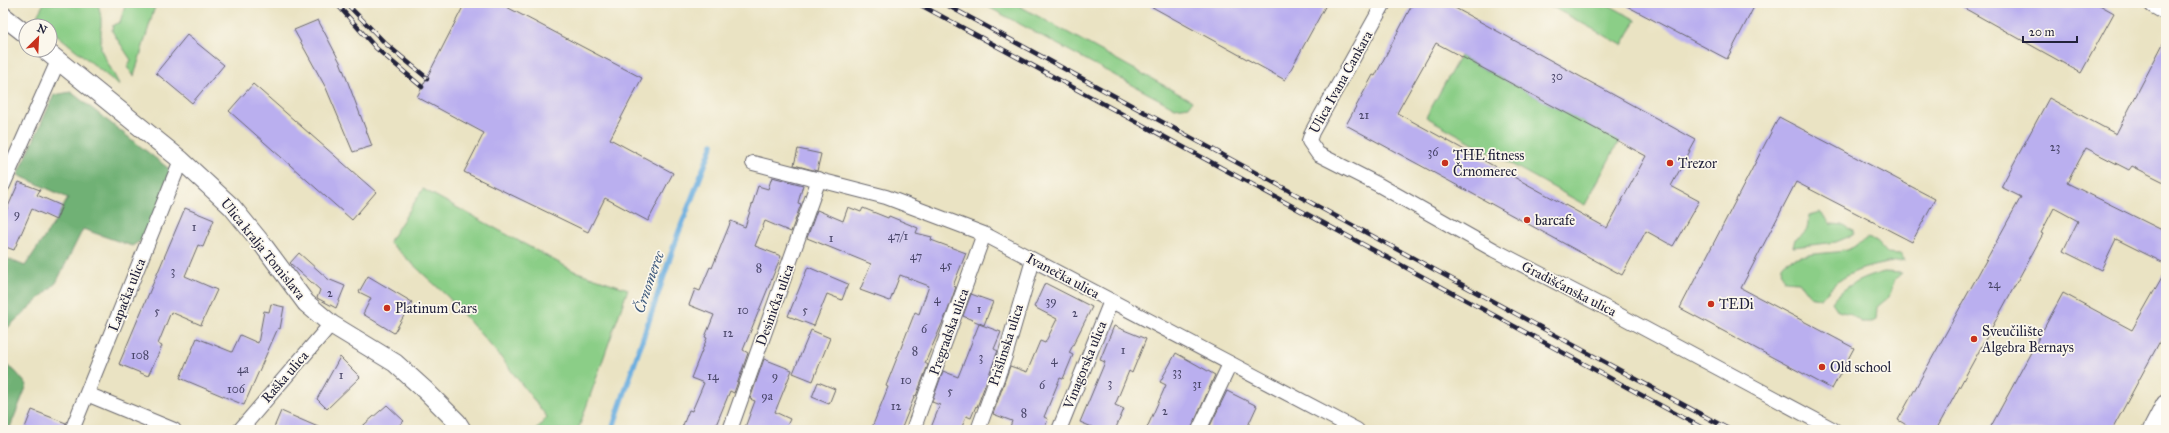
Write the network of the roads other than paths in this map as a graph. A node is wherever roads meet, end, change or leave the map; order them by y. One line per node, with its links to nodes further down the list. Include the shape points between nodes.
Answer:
1 (1384, 3): 8 (street, Ulica Ivana Cankara, via 1317,122)
2 (2154, 3): 3 (main road)
3 (2166, 10)
4 (3, 16): 5 (street)
5 (18, 28)
6 (51, 58): 12 (street)
7 (56, 58): 9 (street, Ulica kralja Tomislava)
8 (1309, 141): 30 (street, Gradišćanska ulica, via 1318,154)
9 (181, 160): 16 (street, Ulica kralja Tomislava, via 232,207 306,303); 18 (street, Lapačka ulica)
10 (753, 163): 11 (street, Ivanečka ulica)
11 (819, 179): 13 (street, Ivanečka ulica, via 886,197); 24 (street, Desinićka ulica)
12 (3, 185)
13 (984, 234): 14 (street, Ivanečka ulica); 25 (street, Pregradska ulica)
14 (1033, 260): 15 (street, Ivanečka ulica); 26 (street, Prišlinska ulica, via 1005,356)
15 (1112, 301): 17 (street, Ivanečka ulica); 27 (street, Vinagorska ulica)
16 (331, 324): 22 (street, Raška ulica); 23 (street, Ulica kralja Tomislava, via 395,363 426,391)
17 (1230, 364): 28 (street); 29 (street, Ivanečka ulica)
18 (87, 394): 20 (street, Lapačka ulica); 21 (street)
19 (2166, 405): 31 (main road)
20 (72, 430)
21 (174, 430)
22 (240, 430)
23 (462, 430)
24 (730, 430)
25 (913, 430)
26 (978, 430)
27 (1059, 430)
28 (1199, 430)
29 (1357, 430)
30 (1834, 430)
31 (2154, 430)

